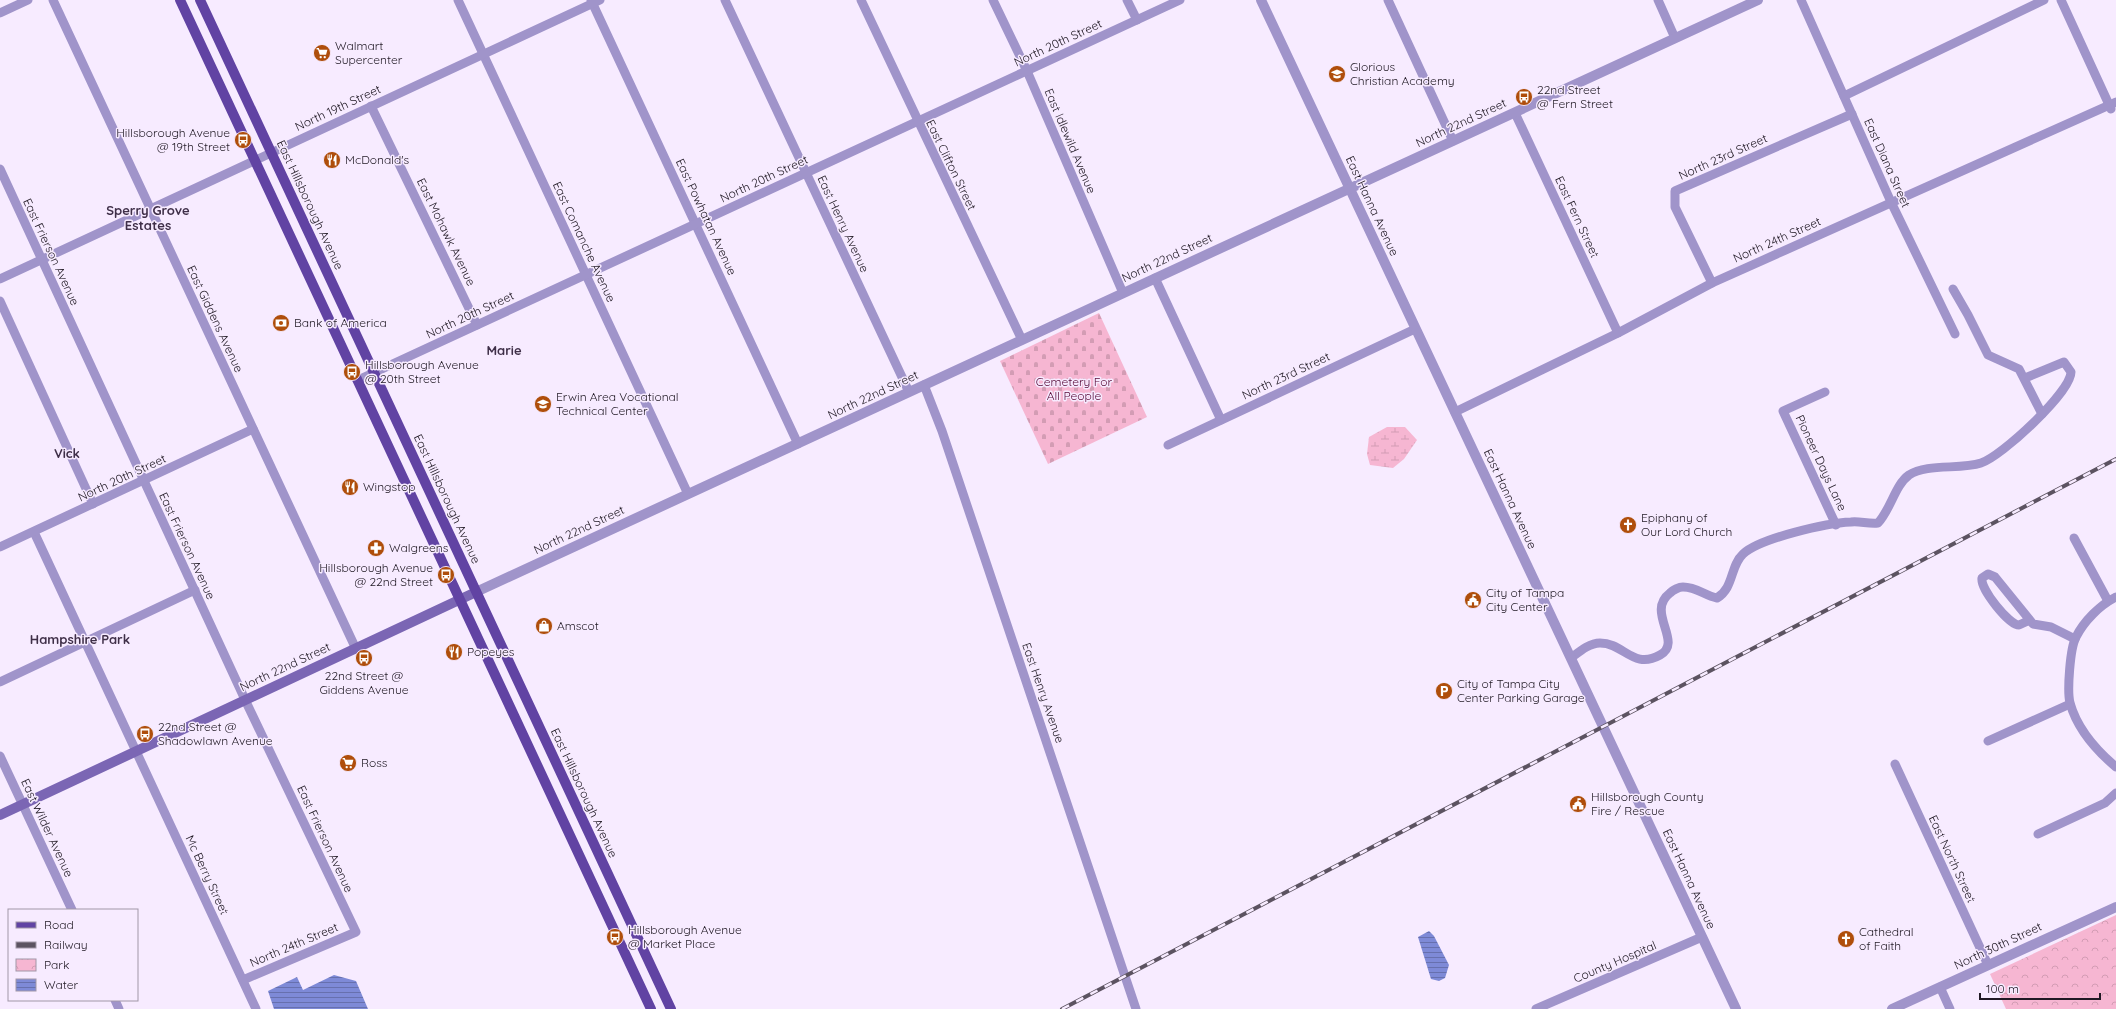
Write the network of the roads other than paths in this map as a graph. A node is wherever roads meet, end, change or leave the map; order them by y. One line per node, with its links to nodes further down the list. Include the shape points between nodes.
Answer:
1 (28, 0): 19 (street)
2 (53, 0): 37 (street, East Giddens Avenue)
3 (180, 0): 32 (main road)
4 (200, 0): 31 (main road, East Hillsborough Avenue)
5 (458, 0): 22 (street, East Comanche Avenue)
6 (724, 0): 34 (street, East Henry Avenue)
7 (861, 0): 29 (street, East Clifton Street)
8 (993, 0): 23 (street, East Idlewild Avenue)
9 (1127, 0): 20 (street)
10 (1180, 0): 20 (street, North 20th Street)
11 (1261, 0): 35 (street, East Hanna Avenue)
12 (1388, 0): 30 (street)
13 (1658, 0): 21 (street)
14 (1758, 0): 21 (street, North 22nd Street)
15 (1801, 0): 24 (street, East Diana Street)
16 (2044, 0): 24 (street)
17 (2061, 0): 26 (street)
18 (594, 1): 22 (street, North 19th Street); 38 (street, East Powhatan Avenue)
19 (0, 13)
20 (1137, 20): 23 (street, North 20th Street)
21 (1675, 38): 27 (street, North 22nd Street)
22 (483, 55): 25 (street, North 19th Street); 40 (street, East Comanche Avenue)
23 (1027, 71): 29 (street, North 20th Street); 45 (street, East Idlewild Avenue)
24 (1844, 96): 28 (street, East Diana Street)
25 (372, 106): 31 (street, North 19th Street); 47 (street, East Mohawk Avenue)
26 (2112, 106): 36 (street, North 24th Street)
27 (1515, 112): 30 (street, North 22nd Street); 49 (street, East Fern Street)
28 (1852, 114): 36 (street, East Diana Street); 43 (street, North 23rd Street, via 1675,191 1675,207)
29 (917, 122): 34 (street, North 20th Street); 51 (street, East Clifton Street)
30 (1453, 141): 35 (street, North 22nd Street)
31 (271, 152): 32 (street, North 19th Street); 52 (main road, East Hillsborough Avenue)
32 (255, 161): 37 (street, North 19th Street); 54 (main road)
33 (0, 169): 39 (street, East Frierson Avenue)
34 (805, 173): 38 (street, North 20th Street); 56 (street, East Henry Avenue)
35 (1349, 189): 41 (street, North 22nd Street); 48 (street, East Hanna Avenue)
36 (1891, 202): 43 (street, North 24th Street); 50 (street, East Diana Street)
37 (150, 209): 39 (street, North 19th Street); 61 (street, East Giddens Avenue)
38 (696, 223): 40 (street, North 20th Street); 62 (street, East Powhatan Avenue)
39 (41, 260): 42 (street, North 19th Street); 64 (street, East Frierson Avenue)
40 (586, 274): 47 (street, North 20th Street); 65 (street, East Comanche Avenue)
41 (1155, 278): 45 (street, North 22nd Street); 60 (street)
42 (0, 280)
43 (1712, 283): 49 (street, North 24th Street)
44 (1952, 289): 53 (street, via 1988,355 2019,369)
45 (1123, 293): 51 (street, North 22nd Street)
46 (0, 301): 66 (street)
47 (477, 325): 52 (street, North 20th Street)
48 (1415, 329): 58 (street, East Hanna Avenue); 60 (street, North 23rd Street)
49 (1618, 333): 58 (street, North 24th Street)
50 (1955, 334)
51 (1022, 340): 55 (street, North 22nd Street)
52 (374, 372): 54 (street, North 20th Street); 72 (main road, East Hillsborough Avenue)
53 (2025, 378): 59 (street); 59 (street, via 2064,362 2070,370 2072,375 2063,390)
54 (358, 380): 74 (main road)
55 (924, 385): 56 (street, North 22nd Street); 102 (street, East Henry Avenue, via 942,431)
56 (909, 392): 62 (street, North 22nd Street)
57 (1825, 392): 67 (street, Pioneer Days Lane, via 1783,411)
58 (1455, 412): 79 (street, East Hanna Avenue)
59 (2042, 414): 67 (street, via 2006,448 1989,460 1979,464 1923,470 1910,475 1901,483 1878,523 1852,522)
60 (1221, 420): 63 (street, North 23rd Street)
61 (253, 429): 64 (street, North 20th Street); 78 (street, East Giddens Avenue)
62 (798, 444): 65 (street, North 22nd Street)
63 (1168, 445)
64 (144, 481): 66 (street, North 20th Street); 71 (street, East Frierson Avenue)
65 (688, 494): 72 (street, North 22nd Street)
66 (93, 504): 68 (street, North 20th Street)
67 (1836, 525): 79 (street, via 1770,539 1744,552 1738,559 1724,594 1718,598 1698,589 1682,586 1663,598 1662,619 1668,642 1662,654 1654,658 1636,659 1624,651 1602,643 1590,646)
68 (34, 532): 70 (street, North 20th Street); 77 (street, Mc Berry Street)
69 (2074, 538): 73 (street)
70 (0, 547)
71 (195, 590): 77 (street); 81 (street, East Frierson Avenue)
72 (476, 592): 74 (main road, North 22nd Street); 101 (main road, East Hillsborough Avenue)
73 (2112, 599): 76 (street, via 2086,621)
74 (460, 600): 78 (main road, North 22nd Street); 100 (main road)
75 (2030, 620): 75 (street, via 1995,577 1988,574 1982,578 1981,582 1990,598 2015,625); 76 (street, via 2033,624 2050,627)
76 (2075, 639): 82 (street, via 2068,685)
77 (85, 642): 80 (street); 84 (street, Mc Berry Street)
78 (356, 649): 81 (main road, North 22nd Street)
79 (1571, 658): 95 (street, East Hanna Avenue)
80 (0, 682)
81 (246, 700): 84 (main road, North 22nd Street); 94 (street, East Frierson Avenue)
82 (2070, 704): 83 (street); 87 (street, via 2084,733)
83 (1988, 741)
84 (136, 752): 89 (main road, North 22nd Street); 97 (street, Mc Berry Street)
85 (0, 756): 89 (street, East Wilder Avenue)
86 (1895, 764): 96 (street, East North Street)
87 (2116, 767)
88 (2116, 793): 91 (street, via 2104,803)
89 (22, 804): 90 (main road, North 22nd Street); 93 (street, East Wilder Avenue)
90 (0, 815)
91 (2038, 834)
92 (2116, 907): 96 (street, North 30th Street)
93 (72, 909)
94 (356, 932): 97 (street, North 24th Street)
95 (1702, 937): 103 (street, County Hospital); 104 (street, East Hanna Avenue)
96 (1988, 965): 98 (street, North 30th Street)
97 (243, 980): 99 (street, Mc Berry Street)
98 (1940, 987): 105 (street, North 30th Street); 106 (street)
99 (256, 1009)
100 (652, 1009)
101 (671, 1009)
102 (1136, 1009)
103 (1536, 1009)
104 (1736, 1009)
105 (1892, 1009)
106 (1950, 1009)

